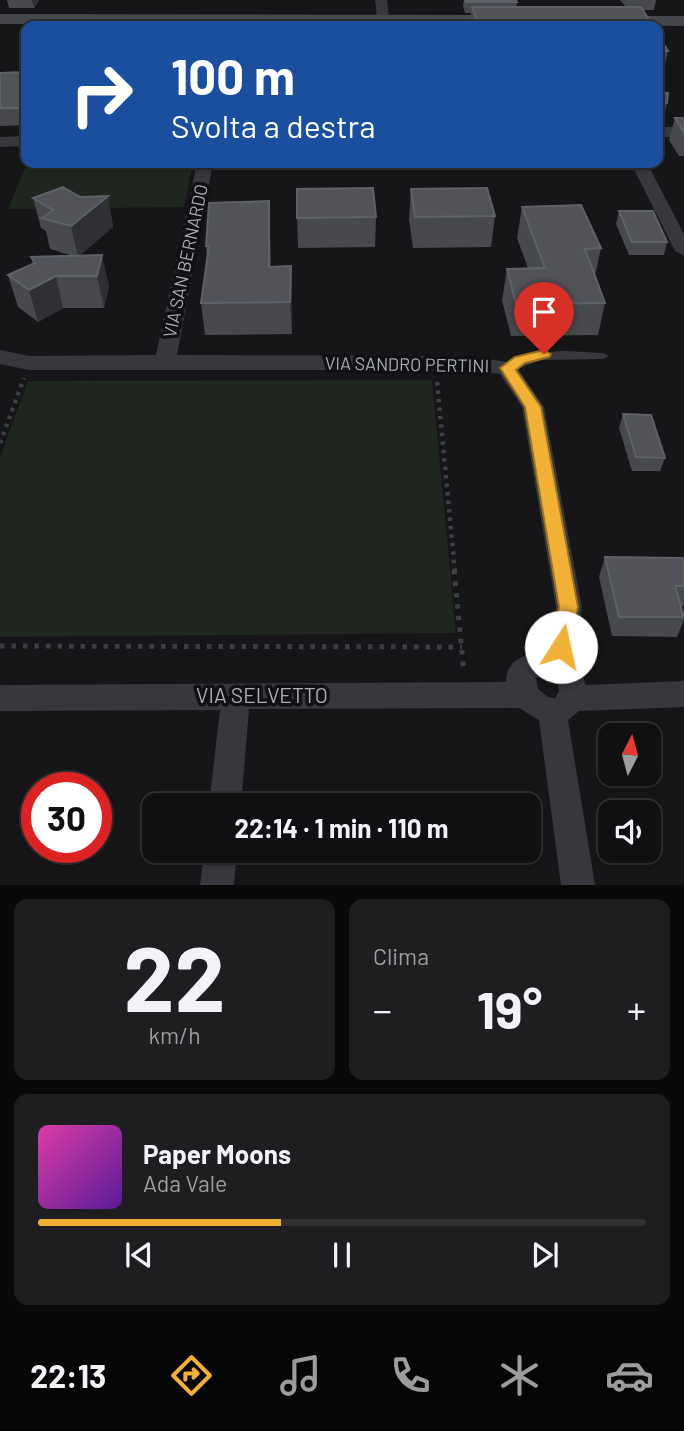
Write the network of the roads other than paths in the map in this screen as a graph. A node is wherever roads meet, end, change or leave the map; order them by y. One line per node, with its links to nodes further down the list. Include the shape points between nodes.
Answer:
1 (381, 0): 6 (street)
2 (538, 20): 7 (street)
3 (591, 20): 8 (street)
4 (0, 21): 5 (street)
5 (76, 21)
6 (384, 21)
7 (487, 21)
8 (684, 21)
9 (663, 132): 10 (street)
10 (684, 132)
11 (21, 141): 12 (street)
12 (0, 142)
13 (204, 168): 18 (street, VIA SAN BERNARDO)
14 (642, 168): 15 (street)
15 (684, 251)
16 (603, 356): 19 (lane, via 544,354)
17 (0, 357): 18 (street, VIA SAN BERNARDO, via 29,363)
18 (165, 362): 19 (street, VIA SANDRO PERTINI, via 468,363)
19 (508, 368): 20 (street, VIA SANDRO PERTINI, via 533,407 569,607)
20 (558, 667): 22 (street, via 541,663 527,668 519,680); 25 (street, via 570,678)
21 (684, 694): 25 (street)
22 (523, 695): 23 (street, VIA SELVETTO); 25 (street, via 536,706)
23 (236, 696): 24 (street, VIA SELVETTO); 26 (street)
24 (0, 698)
25 (562, 704): 29 (street)
26 (226, 793)
27 (220, 863): 28 (street)
28 (217, 885)
29 (578, 885)

